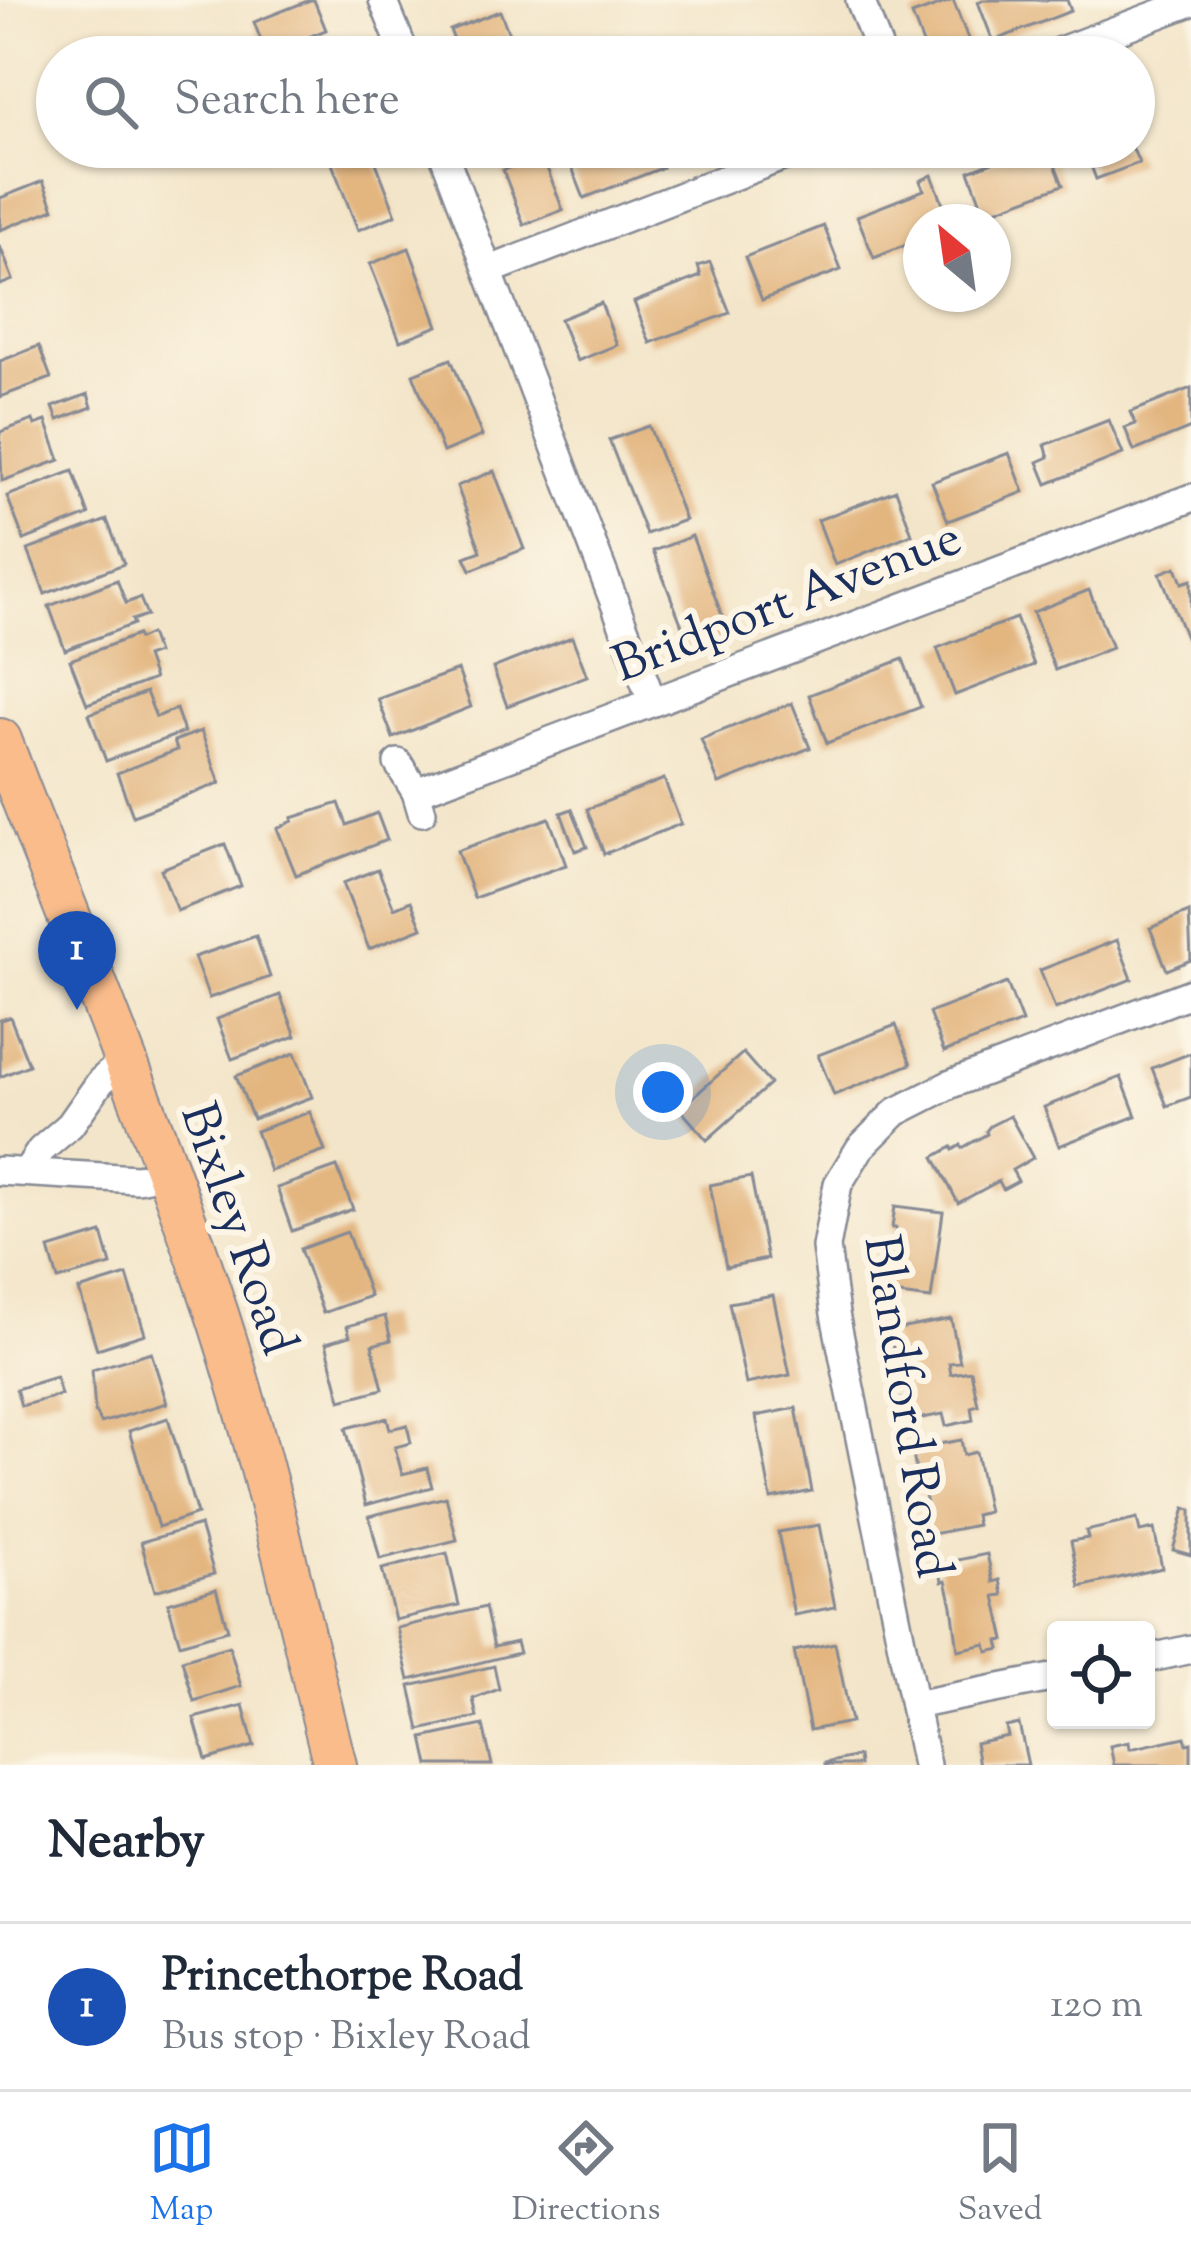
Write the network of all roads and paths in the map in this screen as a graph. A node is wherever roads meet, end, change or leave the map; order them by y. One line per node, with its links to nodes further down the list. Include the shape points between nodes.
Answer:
1 (383, 0): 4 (street)
2 (860, 0): 5 (street)
3 (1191, 2): 6 (street)
4 (398, 36)
5 (874, 36)
6 (1101, 36)
7 (449, 168): 9 (street)
8 (754, 168): 9 (street)
9 (490, 270): 11 (street)
10 (1191, 498): 11 (street, Bridport Avenue)
11 (652, 701): 13 (street, Bridport Avenue, via 419,802)
12 (0, 740): 15 (main road, Bixley Road)
13 (398, 763)
14 (1191, 993): 21 (street, Blandford Road, via 896,1112 838,1184 826,1247 835,1314)
15 (126, 1059): 16 (street, via 70,1125); 17 (main road, Bixley Road)
16 (13, 1171): 17 (street)
17 (169, 1174): 22 (main road, Bixley Road, via 262,1469)
18 (1191, 1649): 19 (street)
19 (1155, 1657)
20 (1047, 1679): 21 (street)
21 (914, 1705): 23 (street, Blandford Road)
22 (334, 1765)
23 (926, 1765)

